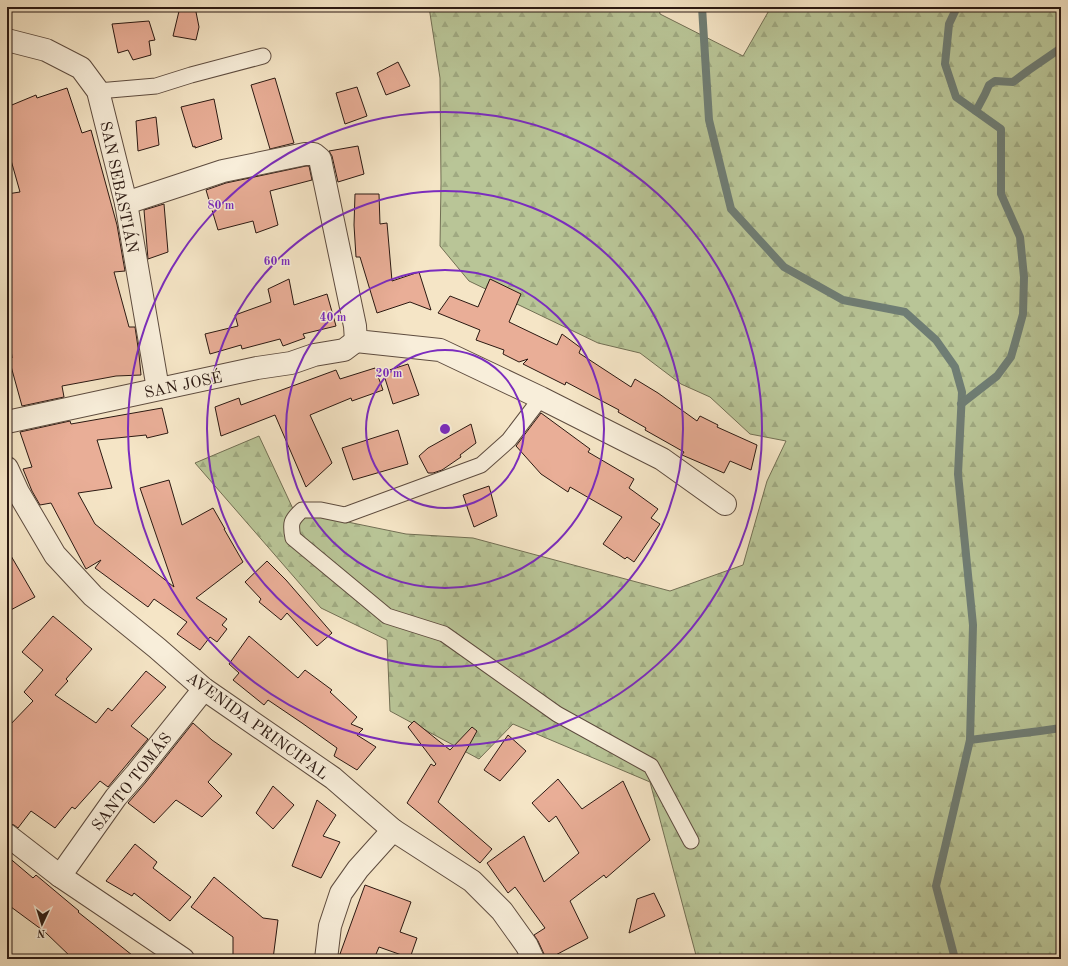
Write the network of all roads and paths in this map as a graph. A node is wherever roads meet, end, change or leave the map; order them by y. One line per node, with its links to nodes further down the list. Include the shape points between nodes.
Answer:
1 (7, 40): 3 (street, SAN SEBASTIÁN, via 46,50 81,68)
2 (263, 56): 3 (lane, via 156,86)
3 (98, 92): 4 (street, SAN SEBASTIÁN)
4 (126, 203): 5 (street, via 223,171 314,154 320,159); 6 (street, SAN SEBASTIÁN)
5 (356, 341): 6 (street, SAN JOSÉ, via 344,350 314,355 291,363); 7 (street, via 440,350)
6 (158, 389): 8 (street, SAN JOSÉ)
7 (541, 398): 10 (street, via 662,458); 14 (lane, via 509,440 481,465 345,515 321,510 302,510 294,518 291,527 293,538 387,616 444,634 557,714 651,766)
8 (7, 422)
9 (7, 468): 11 (street, AVENIDA PRINCIPAL, via 55,555 93,596)
10 (726, 504)
11 (204, 689): 12 (street, AVENIDA PRINCIPAL, via 333,778); 15 (street, SANTO TOMÁS, via 116,796)
12 (393, 830): 17 (street, via 341,893 330,926); 18 (street, AVENIDA PRINCIPAL, via 472,880 502,911 527,946)
13 (7, 835): 15 (street)
14 (691, 841)
15 (60, 876): 16 (street)
16 (183, 959)
17 (326, 959)
18 (533, 959)

